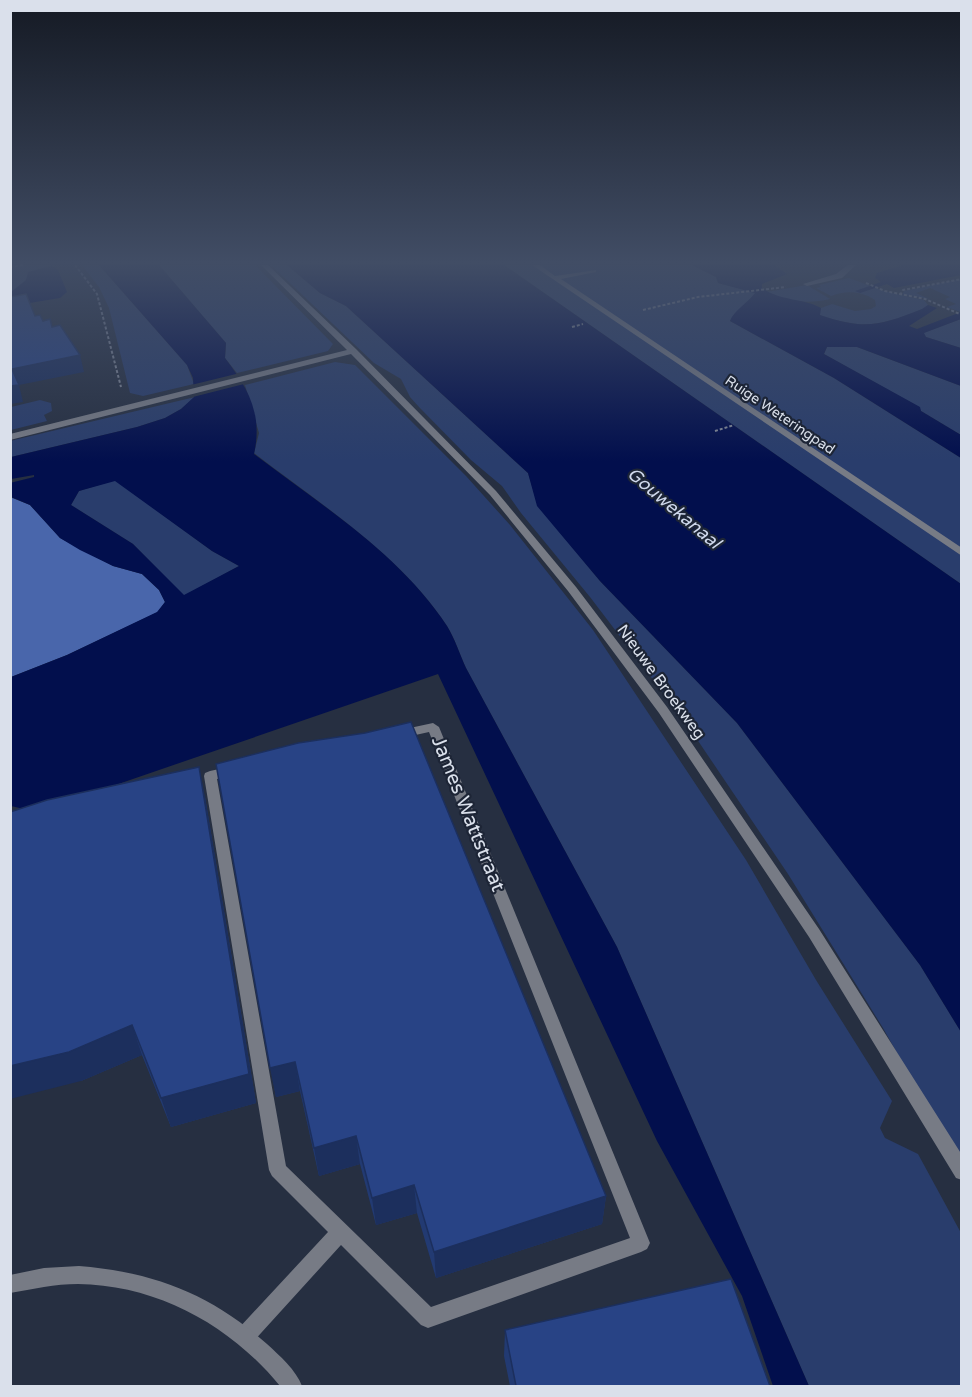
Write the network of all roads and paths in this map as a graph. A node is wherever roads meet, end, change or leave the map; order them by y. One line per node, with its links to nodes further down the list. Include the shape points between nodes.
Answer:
1 (106, 330): 5 (path)
2 (331, 330): 4 (street, Nieuwe Broekweg)
3 (630, 330): 7 (street, Ruige Weteringpad)
4 (353, 351): 5 (street); 8 (street, Nieuwe Broekweg, via 493,493 663,710 814,933)
5 (126, 408): 6 (street)
6 (10, 437)
7 (962, 553)
8 (962, 1172)
9 (341, 1232): 9 (street, James Wattstraat, via 278,1170 210,776 433,727 641,1243 428,1318); 11 (street)
10 (10, 1284): 11 (street, via 85,1274 140,1282 199,1305)
11 (246, 1336): 12 (street)
12 (292, 1386)

